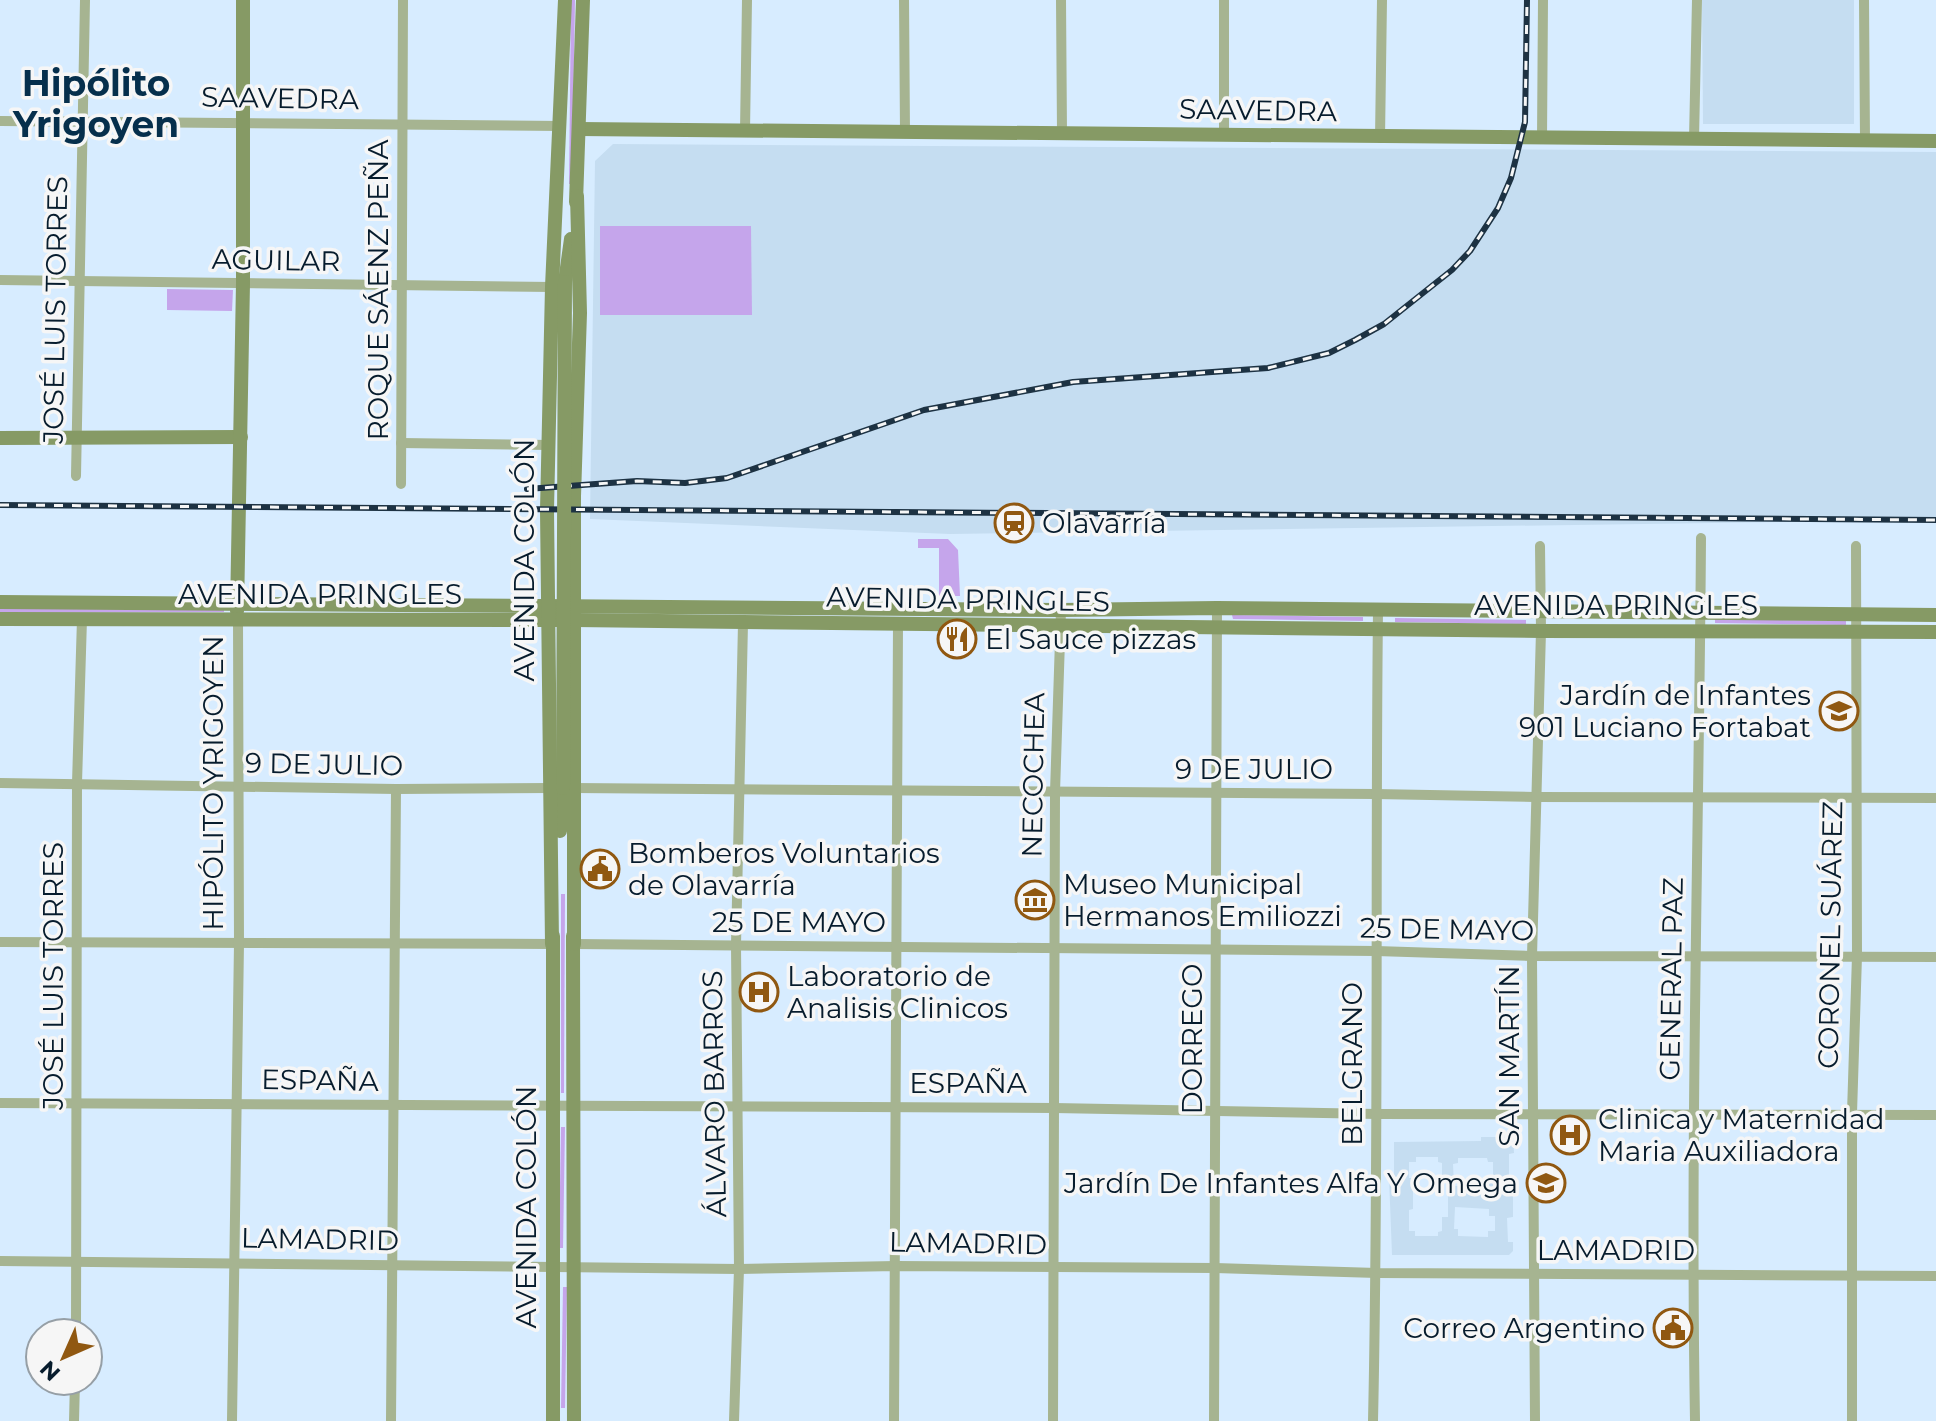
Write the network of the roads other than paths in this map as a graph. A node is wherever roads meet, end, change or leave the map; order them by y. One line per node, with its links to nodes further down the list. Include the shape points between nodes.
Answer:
1 (85, 0): 15 (street, JOSÉ LUIS TORRES)
2 (243, 0): 16 (main road, HIPÓLITO YRIGOYEN)
3 (403, 0): 17 (street, ROQUE SÁENZ PEÑA)
4 (565, 0): 18 (main road, AVENIDA COLÓN)
5 (583, 0): 19 (main road, AVENIDA COLÓN)
6 (747, 0): 20 (street)
7 (904, 0): 21 (street)
8 (1061, 0): 22 (street)
9 (1224, 0): 23 (street)
10 (1382, 0): 24 (street)
11 (1543, 0): 25 (street)
12 (1697, 0): 26 (street)
13 (1864, 0): 27 (street)
14 (0, 121): 15 (street, SAAVEDRA)
15 (83, 122): 16 (street, SAAVEDRA); 31 (street, JOSÉ LUIS TORRES)
16 (241, 123): 17 (street, SAAVEDRA); 32 (main road, HIPÓLITO YRIGOYEN)
17 (402, 126): 18 (street, SAAVEDRA); 34 (street, ROQUE SÁENZ PEÑA)
18 (560, 126): 33 (main road, AVENIDA COLÓN)
19 (579, 129): 20 (main road, SAAVEDRA); 29 (main road, AVENIDA COLÓN)
20 (745, 131): 21 (main road, SAAVEDRA)
21 (905, 132): 22 (main road, SAAVEDRA)
22 (1062, 132): 23 (main road, SAAVEDRA)
23 (1224, 136): 24 (main road, SAAVEDRA)
24 (1380, 138): 25 (main road, SAAVEDRA)
25 (1542, 139): 26 (main road, SAAVEDRA)
26 (1694, 139): 27 (main road, SAAVEDRA)
27 (1865, 140): 28 (main road, SAAVEDRA)
28 (1936, 141)
29 (577, 196): 33 (main road, AVENIDA COLÓN); 48 (main road, AVENIDA COLÓN)
30 (0, 280): 31 (street, AGUILAR)
31 (81, 282): 32 (street, AGUILAR); 35 (street, JOSÉ LUIS TORRES)
32 (243, 283): 34 (street, AGUILAR); 36 (main road, HIPÓLITO YRIGOYEN)
33 (559, 284): 34 (street, AGUILAR); 39 (main road, AVENIDA COLÓN); 73 (main road, AVENIDA COLÓN, bridge)
34 (401, 286): 38 (street, ROQUE SÁENZ PEÑA)
35 (76, 436): 36 (main road); 37 (main road); 40 (street, JOSÉ LUIS TORRES)
36 (241, 437): 46 (main road, HIPÓLITO YRIGOYEN)
37 (0, 438)
38 (401, 443): 39 (street); 41 (street, ROQUE SÁENZ PEÑA)
39 (550, 445): 47 (main road, AVENIDA COLÓN)
40 (76, 476)
41 (401, 484)
42 (1701, 538): 53 (street, GENERAL PAZ)
43 (1540, 546): 52 (street, SAN MARTÍN)
44 (1856, 546): 54 (street, CORONEL SUÁREZ)
45 (0, 602): 46 (main road, AVENIDA PRINGLES)
46 (237, 602): 47 (main road, AVENIDA PRINGLES); 56 (main road, HIPÓLITO YRIGOYEN)
47 (549, 605): 48 (main road, AVENIDA PRINGLES); 60 (main road, AVENIDA COLÓN)
48 (574, 605): 50 (main road, AVENIDA PRINGLES); 59 (main road, AVENIDA COLÓN)
49 (1217, 608): 50 (main road, AVENIDA PRINGLES); 51 (main road, AVENIDA PRINGLES); 64 (street, DORREGO)
50 (1061, 610): 63 (street, NECOCHEA)
51 (1378, 610): 52 (main road, AVENIDA PRINGLES); 65 (street, BELGRANO)
52 (1541, 613): 53 (main road, AVENIDA PRINGLES); 67 (street, SAN MARTÍN)
53 (1700, 613): 54 (main road, AVENIDA PRINGLES); 68 (street, GENERAL PAZ)
54 (1855, 614): 55 (main road, AVENIDA PRINGLES); 66 (street, CORONEL SUÁREZ)
55 (1936, 615)
56 (238, 618): 58 (main road, AVENIDA PRINGLES); 60 (main road, AVENIDA PRINGLES); 72 (street, HIPÓLITO YRIGOYEN)
57 (0, 619): 58 (main road, AVENIDA PRINGLES)
58 (82, 619): 71 (street, JOSÉ LUIS TORRES)
59 (574, 620): 60 (main road, AVENIDA PRINGLES); 61 (main road, AVENIDA PRINGLES); 73 (main road, AVENIDA COLÓN)
60 (549, 621): 73 (main road, AVENIDA COLÓN)
61 (743, 623): 62 (main road, AVENIDA PRINGLES); 76 (street, ÁLVARO BARROS)
62 (898, 623): 63 (main road, AVENIDA PRINGLES); 75 (street)
63 (1060, 627): 64 (main road, AVENIDA PRINGLES); 77 (street, NECOCHEA)
64 (1219, 627): 65 (main road, AVENIDA PRINGLES); 78 (street, DORREGO)
65 (1378, 629): 67 (main road, AVENIDA PRINGLES); 79 (street, BELGRANO)
66 (1855, 630): 68 (main road, AVENIDA PRINGLES); 69 (main road, AVENIDA PRINGLES); 80 (street, CORONEL SUÁREZ)
67 (1541, 631): 68 (main road, AVENIDA PRINGLES); 81 (street, SAN MARTÍN)
68 (1701, 632): 82 (street, GENERAL PAZ)
69 (1936, 632)
70 (0, 783): 71 (street, 9 DE JULIO)
71 (77, 783): 72 (street, 9 DE JULIO); 86 (street, JOSÉ LUIS TORRES)
72 (239, 787): 74 (street, 9 DE JULIO); 85 (street, HIPÓLITO YRIGOYEN)
73 (562, 788): 74 (street, 9 DE JULIO); 76 (street, 9 DE JULIO); 87 (main road, AVENIDA COLÓN); 88 (main road, AVENIDA COLÓN)
74 (396, 789): 89 (street)
75 (898, 789): 76 (street, 9 DE JULIO); 77 (street, 9 DE JULIO); 91 (street)
76 (740, 790): 90 (street, ÁLVARO BARROS)
77 (1055, 792): 78 (street, 9 DE JULIO); 92 (street, NECOCHEA)
78 (1217, 793): 79 (street, 9 DE JULIO); 93 (street, DORREGO)
79 (1375, 794): 81 (street, 9 DE JULIO); 94 (street, BELGRANO)
80 (1856, 796): 82 (street, 9 DE JULIO); 83 (street, 9 DE JULIO); 96 (street, CORONEL SUÁREZ)
81 (1535, 797): 82 (street, 9 DE JULIO); 95 (street, SAN MARTÍN)
82 (1697, 797): 97 (street, GENERAL PAZ)
83 (1936, 798)
84 (0, 942): 86 (street)
85 (239, 943): 86 (street); 89 (street); 100 (street, HIPÓLITO YRIGOYEN)
86 (78, 944): 102 (street, JOSÉ LUIS TORRES)
87 (552, 944): 89 (street); 101 (main road, AVENIDA COLÓN)
88 (574, 944): 90 (street, 25 DE MAYO); 104 (main road, AVENIDA COLÓN)
89 (396, 945): 103 (street)
90 (736, 945): 91 (street, 25 DE MAYO); 106 (street, ÁLVARO BARROS)
91 (898, 947): 92 (street, 25 DE MAYO); 105 (street)
92 (1056, 949): 93 (street, 25 DE MAYO); 107 (street, NECOCHEA)
93 (1216, 949): 94 (street, 25 DE MAYO); 108 (street, DORREGO)
94 (1376, 951): 95 (street, 25 DE MAYO); 110 (street, BELGRANO)
95 (1532, 956): 97 (street, 25 DE MAYO); 111 (street, SAN MARTÍN)
96 (1857, 956): 97 (street, 25 DE MAYO); 98 (street, 25 DE MAYO); 109 (street, CORONEL SUÁREZ)
97 (1697, 957): 113 (street, GENERAL PAZ)
98 (1936, 957)
99 (0, 1103): 102 (street, ESPAÑA)
100 (238, 1103): 102 (street, ESPAÑA); 103 (street, ESPAÑA); 116 (street, HIPÓLITO YRIGOYEN)
101 (551, 1104): 103 (street, ESPAÑA); 104 (street, ESPAÑA); 120 (main road, AVENIDA COLÓN)
102 (78, 1105): 115 (street, JOSÉ LUIS TORRES)
103 (395, 1105): 117 (street)
104 (574, 1106): 106 (street, ESPAÑA); 118 (main road, AVENIDA COLÓN)
105 (896, 1107): 106 (street, ESPAÑA); 107 (street, ESPAÑA); 119 (street)
106 (739, 1108): 123 (street, ÁLVARO BARROS)
107 (1054, 1108): 108 (street, ESPAÑA); 121 (street, NECOCHEA)
108 (1216, 1113): 110 (street, ESPAÑA); 122 (street, DORREGO)
109 (1852, 1113): 112 (street, ESPAÑA); 113 (street, ESPAÑA); 127 (street, CORONEL SUÁREZ)
110 (1377, 1114): 111 (street, ESPAÑA); 124 (street, BELGRANO)
111 (1533, 1114): 113 (street, ESPAÑA); 126 (street, SAN MARTÍN)
112 (1936, 1115)
113 (1693, 1116): 125 (street, GENERAL PAZ)
114 (0, 1261): 115 (street, LAMADRID)
115 (77, 1262): 116 (street, LAMADRID); 129 (street, JOSÉ LUIS TORRES)
116 (236, 1262): 117 (street, LAMADRID); 132 (street, HIPÓLITO YRIGOYEN)
117 (393, 1264): 120 (street, LAMADRID); 133 (street)
118 (573, 1266): 120 (street, LAMADRID); 123 (street, LAMADRID); 135 (main road, AVENIDA COLÓN)
119 (896, 1266): 121 (street, LAMADRID); 123 (street, LAMADRID); 137 (street)
120 (552, 1267): 134 (main road, AVENIDA COLÓN)
121 (1054, 1268): 122 (street, LAMADRID); 138 (street, NECOCHEA)
122 (1215, 1268): 124 (street, LAMADRID); 139 (street, DORREGO)
123 (739, 1269): 136 (street, ÁLVARO BARROS)
124 (1377, 1273): 126 (street, LAMADRID); 140 (street, BELGRANO)
125 (1693, 1273): 126 (street, LAMADRID); 127 (street, LAMADRID); 142 (street, GENERAL PAZ)
126 (1534, 1274): 141 (street, SAN MARTÍN)
127 (1851, 1275): 128 (street, LAMADRID); 143 (street, CORONEL SUÁREZ)
128 (1936, 1276)
129 (76, 1317)
130 (75, 1397): 131 (street)
131 (74, 1421)
132 (232, 1421)
133 (391, 1421)
134 (553, 1421)
135 (574, 1421)
136 (734, 1421)
137 (894, 1421)
138 (1053, 1421)
139 (1214, 1421)
140 (1373, 1421)
141 (1535, 1421)
142 (1695, 1421)
143 (1852, 1421)

